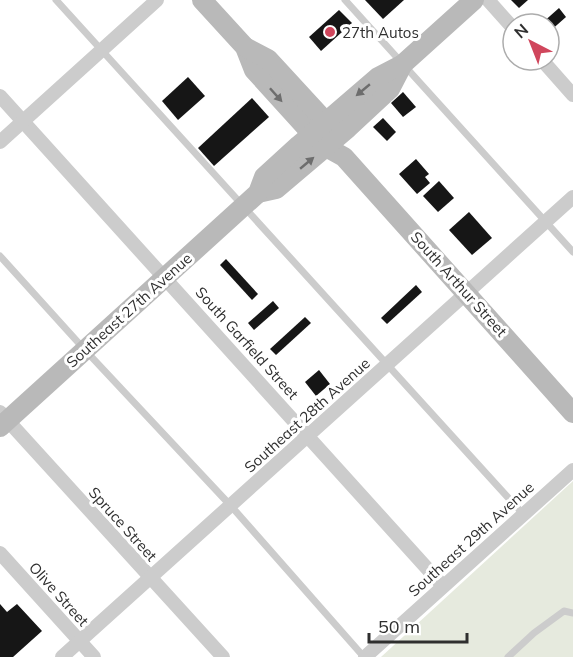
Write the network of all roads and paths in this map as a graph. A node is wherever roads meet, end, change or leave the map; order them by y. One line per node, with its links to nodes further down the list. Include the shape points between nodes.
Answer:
1 (56, 0): 8 (lane)
2 (157, 0): 8 (street)
3 (202, 0): 14 (main road, South Arthur Street, via 245,47 254,70)
4 (345, 0): 9 (lane)
5 (474, 0): 9 (main road, Southeast 27th Avenue)
6 (488, 0): 7 (street)
7 (501, 15)
8 (102, 50): 13 (street); 17 (lane)
9 (403, 64): 14 (main road, Southeast 27th Avenue, via 378,77); 18 (lane)
10 (553, 72): 11 (street)
11 (573, 95)
12 (0, 96): 13 (street, South Garfield Street)
13 (23, 121): 15 (street); 21 (street, South Garfield Street)
14 (325, 135): 17 (main road, Southeast 27th Avenue, via 276,189 258,193); 22 (main road, South Arthur Street)
15 (0, 142)
16 (573, 197): 18 (street, Southeast 28th Avenue)
17 (243, 207): 21 (main road, Southeast 27th Avenue); 24 (lane)
18 (546, 222): 19 (lane); 22 (street, Southeast 28th Avenue)
19 (573, 252)
20 (0, 256): 23 (lane)
21 (166, 278): 23 (main road, Southeast 27th Avenue); 27 (street, South Garfield Street)
22 (468, 293): 24 (street, Southeast 28th Avenue); 25 (main road, South Arthur Street)
23 (85, 350): 26 (main road, Southeast 27th Avenue); 29 (lane)
24 (388, 365): 27 (street, Southeast 28th Avenue); 30 (lane)
25 (573, 413)
26 (2, 420): 32 (street, Spruce Street)
27 (308, 436): 29 (street, Southeast 28th Avenue); 33 (street, South Garfield Street)
28 (573, 470): 30 (street, Southeast 29th Avenue)
29 (231, 506): 32 (street, Southeast 28th Avenue); 39 (lane)
30 (524, 514): 33 (street, Southeast 29th Avenue)
31 (0, 553): 35 (street, Olive Street)
32 (150, 578): 35 (street, Southeast 28th Avenue); 38 (street, Spruce Street)
33 (443, 586): 39 (street, Southeast 29th Avenue)
34 (573, 613): 40 (lane, via 564,611)
35 (80, 641): 36 (street, Southeast 28th Avenue); 37 (street, Olive Street)
36 (62, 657)
37 (94, 657)
38 (223, 657)
39 (365, 657)
40 (508, 657)

